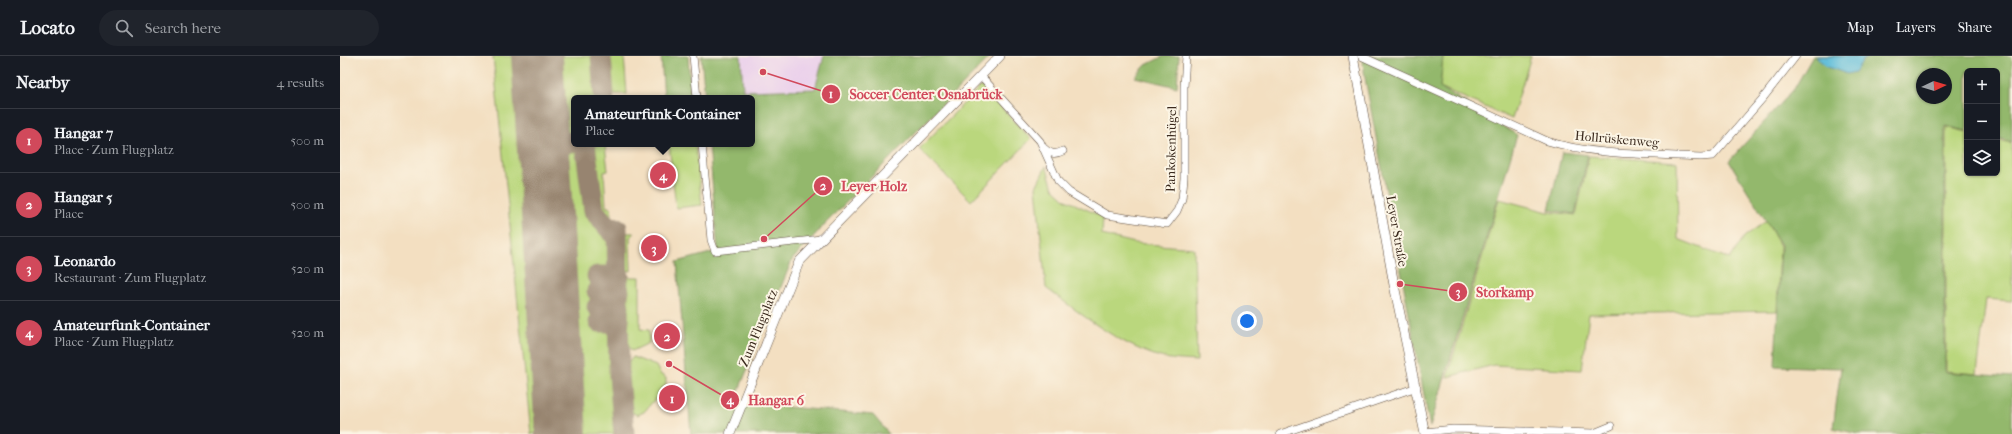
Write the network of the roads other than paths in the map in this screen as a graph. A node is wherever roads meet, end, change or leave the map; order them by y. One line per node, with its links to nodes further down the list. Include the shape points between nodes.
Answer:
1 (693, 56): 8 (street)
2 (1000, 56): 7 (street, Zum Flugplatz)
3 (1186, 56): 10 (street, Pankokenhügel, via 1182,199 1167,224 1107,215 1080,199 1058,181)
4 (1353, 56): 13 (street, Leyer Straße, via 1394,286)
5 (1361, 56): 6 (street, Hollrüskenweg, via 1570,148 1701,157 1713,156)
6 (1796, 56)
7 (981, 76): 10 (street, Pankokenhügel); 12 (street, Zum Flugplatz)
8 (697, 95)
9 (702, 147): 12 (street, via 711,240 715,251)
10 (1044, 147): 11 (street, via 1049,153)
11 (1063, 151)
12 (821, 238): 16 (street, Zum Flugplatz, via 799,262)
13 (1417, 387): 15 (street, Leyer Straße); 17 (street)
14 (1611, 426): 15 (street, via 1594,432 1453,429)
15 (1426, 433)
16 (730, 434)
17 (1280, 434)

